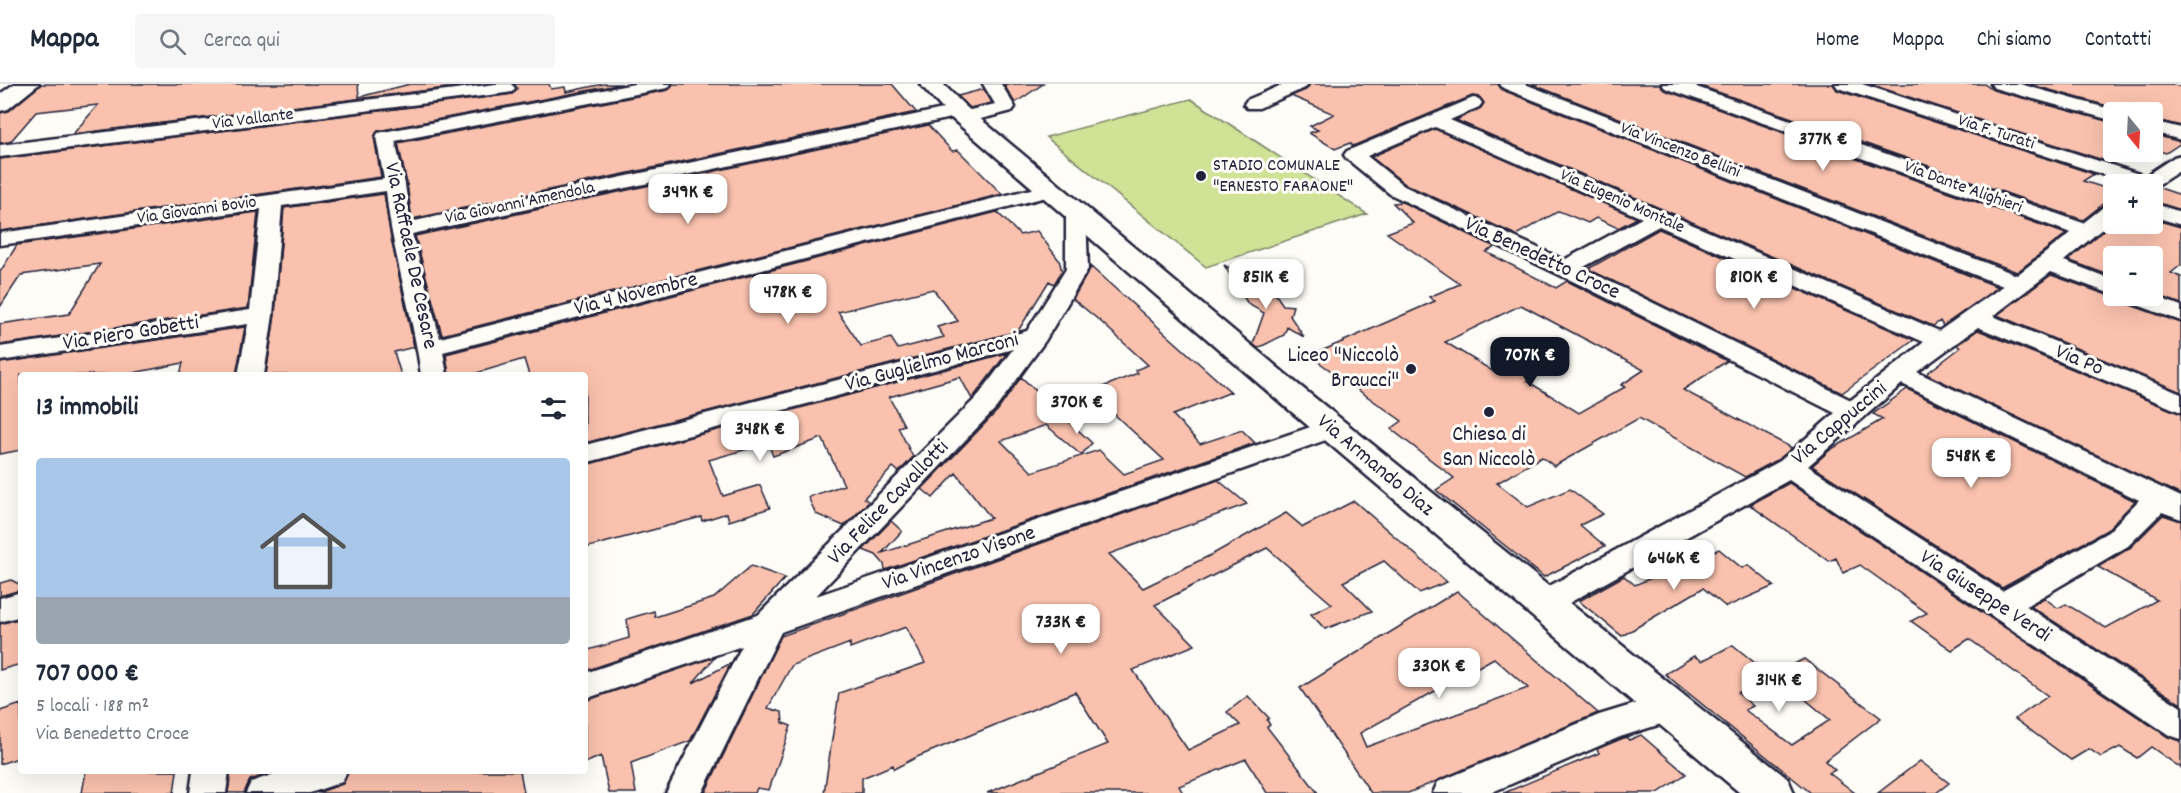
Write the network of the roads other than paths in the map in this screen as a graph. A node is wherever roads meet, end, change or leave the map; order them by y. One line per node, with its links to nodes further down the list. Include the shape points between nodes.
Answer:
1 (28, 84): 12 (street)
2 (662, 84): 14 (street)
3 (931, 84): 16 (street, Via Armando Diaz)
4 (992, 84): 16 (street, via 1006,107)
5 (1299, 84): 13 (street)
6 (1509, 84): 37 (street, Via Vincenzo Bellini)
7 (1671, 84): 33 (street, Via Dante Alighieri)
8 (1844, 84): 22 (street, Via F. Turati)
9 (2000, 84): 15 (street)
10 (505, 86): 14 (street); 20 (street, Via Vallante)
11 (1473, 103): 17 (street, Via Benedetto Croce)
12 (0, 104)
13 (1253, 104)
14 (513, 112): 24 (street, Via Raffaele De Cesare, via 385,137)
15 (2103, 113)
16 (961, 114): 25 (street, Via Armando Diaz); 32 (street, Via Giovanni Amendola)
17 (1435, 120): 30 (street, Via Eugenio Montale); 36 (street, Via Benedetto Croce, via 1354,155 1397,190)
18 (2163, 129): 19 (street)
19 (2181, 134)
20 (0, 151)
21 (2181, 161): 23 (street)
22 (2117, 174)
23 (2162, 174)
24 (395, 184): 26 (street, Via Giovanni Bovio); 32 (street, Via Raffaele De Cesare)
25 (1051, 190): 27 (street, Via Armando Diaz); 45 (street, Via 4 Novembre)
26 (272, 200): 34 (street, Via Giovanni Bovio); 41 (street)
27 (1076, 211): 43 (street, Via Felice Cavallotti, via 1077,269); 52 (street, Via Armando Diaz)
28 (2163, 213): 31 (street)
29 (2103, 217): 33 (street, Via Cappuccini)
30 (1657, 218): 36 (street); 44 (street, Via Eugenio Montale)
31 (2181, 219)
32 (400, 230): 45 (street, Via Raffaele De Cesare)
33 (2086, 231): 35 (street, Via Cappuccini)
34 (0, 239)
35 (2048, 263): 37 (street, Via Cappuccini); 38 (street)
36 (1564, 269): 51 (street, Via Benedetto Croce)
37 (2019, 284): 42 (street, Via Cappuccini)
38 (2103, 284)
39 (2160, 306): 40 (street)
40 (2181, 314)
41 (261, 315): 46 (street, Via Piero Gobetti); 47 (street)
42 (1976, 318): 44 (street, Via Cappuccini); 50 (street, Via Po)
43 (1036, 336): 53 (street, Via Guglielmo Marconi); 60 (street, Via Felice Cavallotti, via 987,402)
44 (1941, 341): 49 (street, Via Cappuccini)
45 (430, 348): 48 (street, Via Raffaele De Cesare)
46 (0, 354)
47 (252, 372)
48 (434, 372)
49 (1901, 374): 51 (street, Via Cappuccini); 55 (street)
50 (2181, 404)
51 (1852, 411): 54 (street, Via Cappuccini)
52 (1331, 429): 56 (street, Via Armando Diaz); 60 (street, Via Vincenzo Visone)
53 (588, 453)
54 (1790, 467): 56 (street, Via Cappuccini); 58 (street, Via Giuseppe Verdi)
55 (2169, 504): 58 (street, via 2118,539)
56 (1542, 604): 62 (street, Via Armando Diaz)
57 (18, 605): 59 (street)
58 (1999, 607): 63 (street, Via Giuseppe Verdi)
59 (0, 610)
60 (769, 624): 61 (street, Via Vincenzo Visone); 68 (street, Via Felice Cavallotti)
61 (588, 685)
62 (1668, 708): 69 (street, via 1611,725); 70 (street, Via Armando Diaz)
63 (2181, 725)
64 (211, 774): 66 (street)
65 (321, 774): 67 (street)
66 (208, 793)
67 (264, 793)
68 (684, 793)
69 (1450, 793)
70 (1772, 793)

